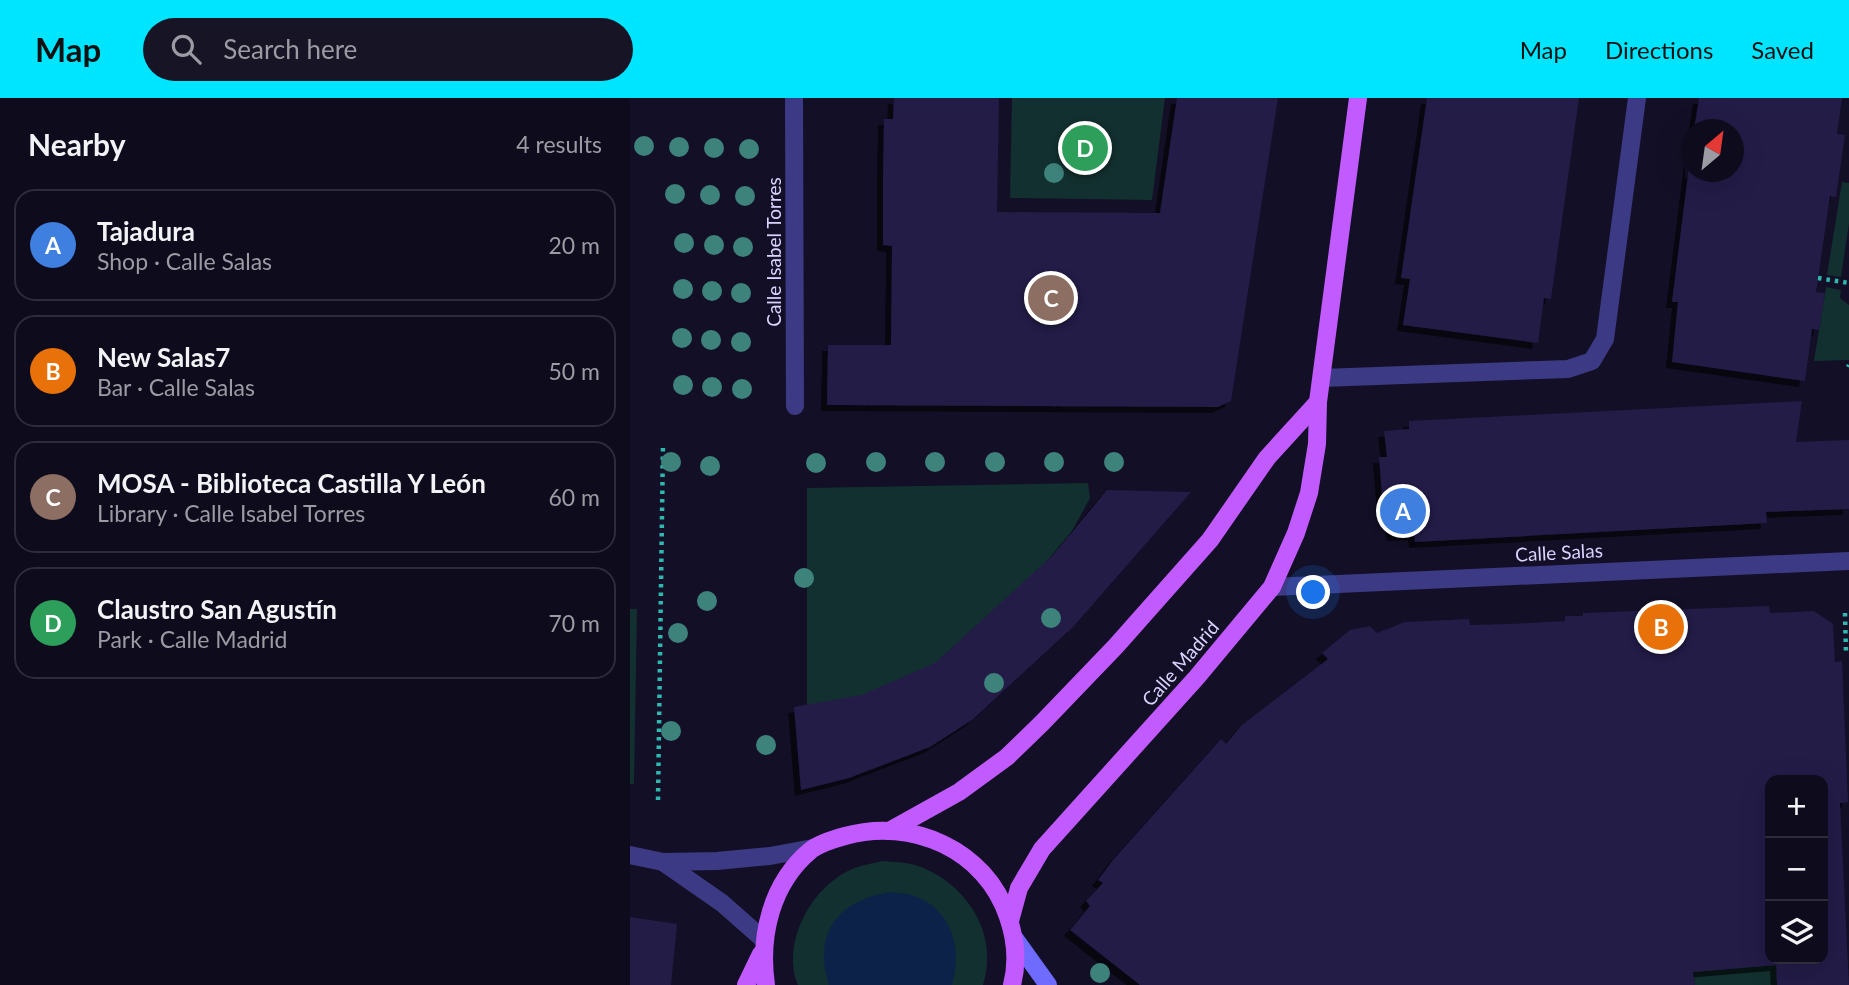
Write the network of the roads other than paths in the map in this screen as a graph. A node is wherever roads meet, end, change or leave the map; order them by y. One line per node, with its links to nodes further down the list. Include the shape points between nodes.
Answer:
1 (794, 98): 6 (street, Calle Isabel Torres)
2 (1358, 98): 4 (main road, Calle Madrid)
3 (1637, 98): 4 (street, via 1605,339 1592,361 1568,369)
4 (1322, 378): 5 (main road, Calle Madrid)
5 (1318, 401): 8 (main road, Calle Madrid, via 1309,493); 9 (main road, via 1268,458 1210,540 1042,723 1007,757 959,792)
6 (795, 406)
7 (1849, 561): 8 (street, Calle Salas)
8 (1272, 587): 13 (main road, Calle Madrid, via 1042,849 1019,888)
9 (889, 831): 10 (main road, via 862,831); 13 (main road, via 922,835 957,850 984,873 1003,900)
10 (813, 848): 12 (street, via 717,861); 15 (main road, via 789,873 772,906)
11 (630, 855): 12 (street)
12 (663, 862): 15 (street, via 722,903)
13 (1010, 921): 14 (main road)
14 (1015, 939): 18 (main road); 19 (main road)
15 (763, 945): 16 (main road); 17 (main road)
16 (746, 985)
17 (766, 985)
18 (1012, 985)
19 (1048, 985)

